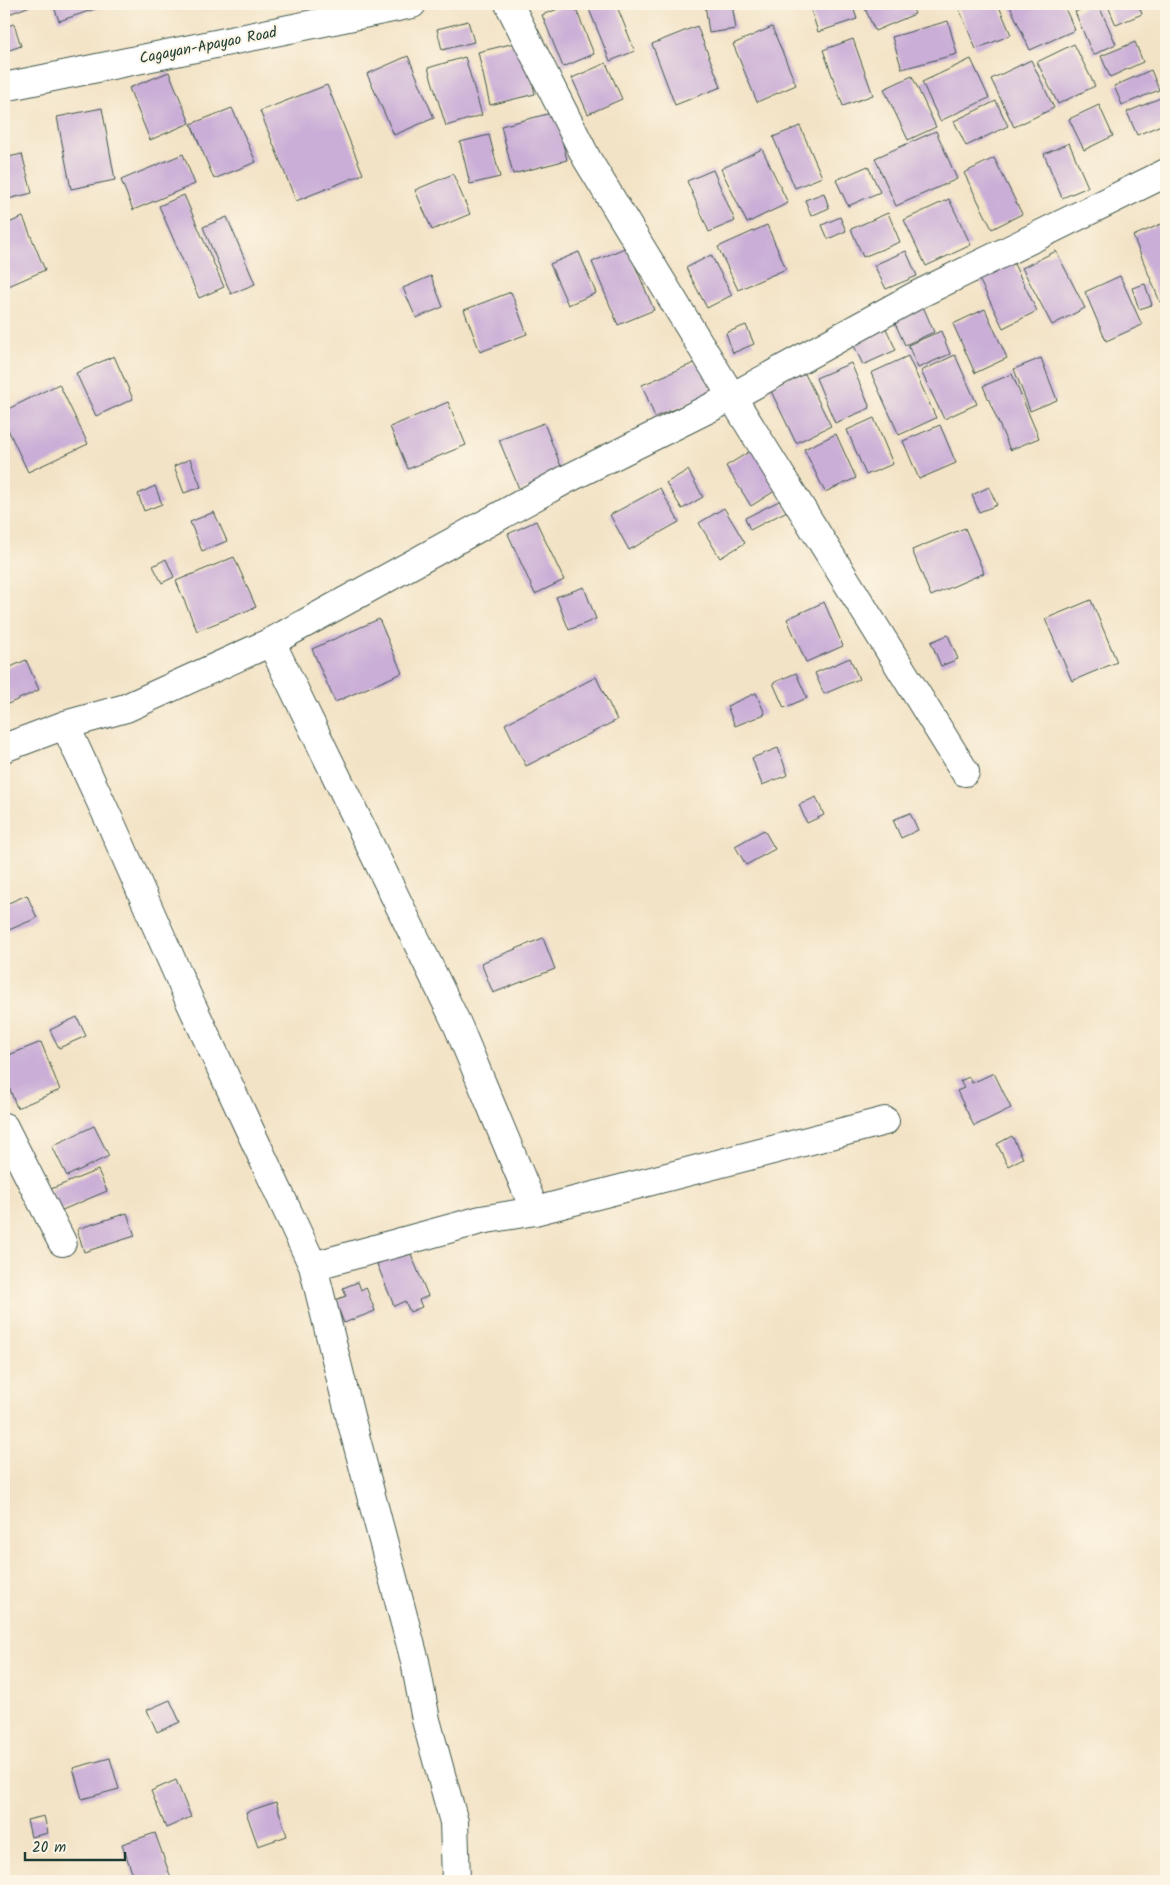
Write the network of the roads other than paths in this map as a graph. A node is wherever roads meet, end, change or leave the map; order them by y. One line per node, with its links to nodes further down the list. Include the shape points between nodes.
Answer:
1 (412, 4): 3 (street, Cagayan-Apayao Road)
2 (509, 4): 5 (street, via 587,159)
3 (4, 87)
4 (1166, 173): 5 (street, via 915,296)
5 (732, 397): 6 (street, via 565,480); 9 (street)
6 (272, 642): 7 (street, via 126,708); 12 (street, via 458,1026)
7 (65, 725): 8 (street); 14 (street, via 186,995)
8 (4, 748)
9 (965, 772)
10 (885, 1121): 12 (street)
11 (4, 1128): 13 (street)
12 (536, 1211): 14 (street, via 481,1220)
13 (62, 1242)
14 (313, 1266): 15 (street, via 454,1822)
15 (454, 1881)

